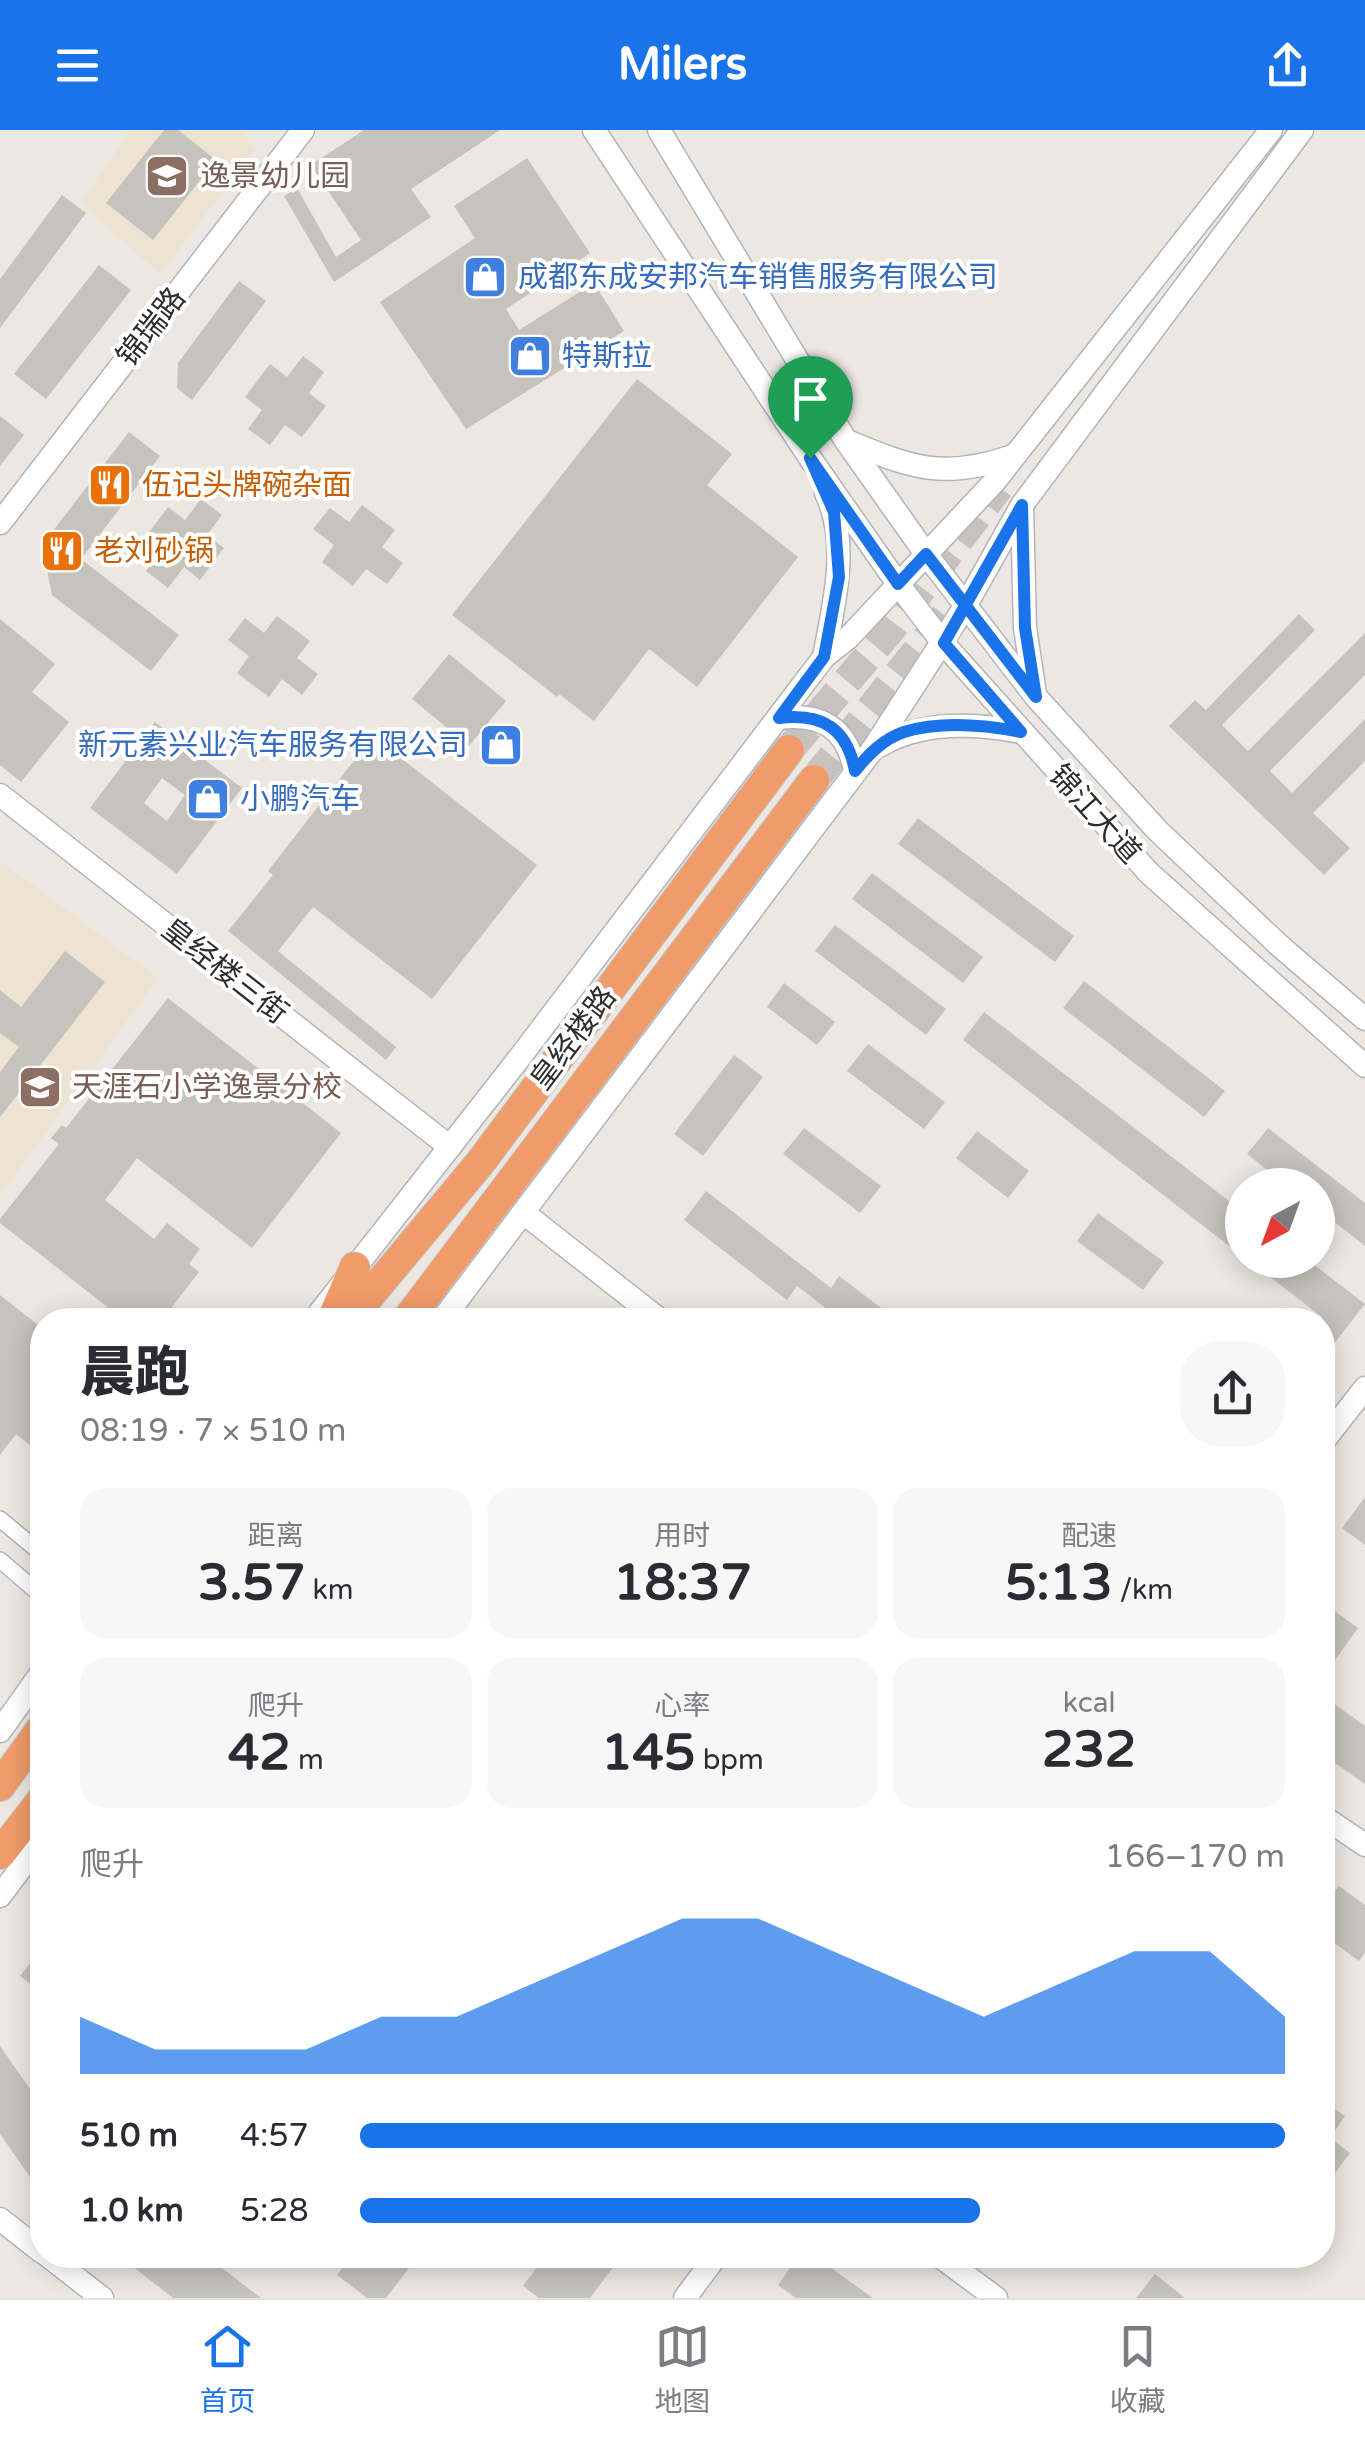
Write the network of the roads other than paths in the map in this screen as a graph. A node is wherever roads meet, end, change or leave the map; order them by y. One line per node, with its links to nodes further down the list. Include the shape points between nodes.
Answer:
1 (302, 130): 10 (main road, 锦瑞路)
2 (594, 130): 8 (main road, 锦江大道)
3 (659, 130): 6 (main road, 锦江大道)
4 (1271, 130): 7 (main road)
5 (1302, 130): 9 (main road)
6 (846, 441): 7 (main road, via 906,465 952,470); 11 (main road, 锦江大道)
7 (1017, 455): 11 (main road)
8 (810, 458): 12 (main road, 锦江大道); 15 (main road, via 834,512 837,544 839,577)
9 (1022, 505): 13 (main road); 16 (main road, via 1025,628)
10 (0, 523)
11 (926, 554): 12 (main road); 13 (main road, 锦江大道)
12 (898, 584): 14 (main road, 锦江大道); 15 (main road)
13 (966, 605): 14 (main road); 16 (main road, 锦江大道)
14 (944, 643): 18 (main road, 锦江大道); 20 (main road)
15 (824, 657): 17 (main road)
16 (1036, 697): 24 (main road, 锦江大道, via 1158,831)
17 (779, 718): 21 (main road, via 810,717 828,725 851,750); 26 (main road)
18 (1021, 732): 20 (main road, via 939,727 903,732); 25 (main road, 锦江大道, via 1149,873)
19 (789, 750): 31 (highway, 皇经楼路, via 480,1163)
20 (873, 750): 21 (main road)
21 (855, 771): 27 (main road)
22 (814, 780): 32 (highway, 皇经楼路)
23 (0, 795): 26 (main road, 皇经楼三街)
24 (1365, 1018)
25 (1365, 1066)
26 (450, 1147): 28 (main road)
27 (524, 1214): 33 (main road); 34 (main road)
28 (355, 1267): 29 (main road); 30 (highway)
29 (323, 1308)
30 (337, 1308)
31 (359, 1308)
32 (416, 1308)
33 (451, 1308)
34 (645, 1308)
35 (1365, 1388): 36 (main road)
36 (1335, 1426)
37 (0, 1519): 38 (street)
38 (30, 1544)
39 (0, 1560): 40 (street)
40 (30, 1586)
41 (30, 1689): 42 (main road)
42 (0, 1730)
43 (30, 1745): 44 (highway)
44 (0, 1786)
45 (30, 1815): 48 (highway)
46 (1335, 1825): 47 (main road)
47 (1365, 1845)
48 (0, 1854)
49 (30, 1856): 50 (main road)
50 (0, 1896)
51 (0, 2219): 52 (main road)
52 (30, 2242)
53 (63, 2268): 56 (main road)
54 (707, 2268): 57 (main road)
55 (956, 2268): 58 (main road)
56 (102, 2298)
57 (685, 2298)
58 (996, 2298)

